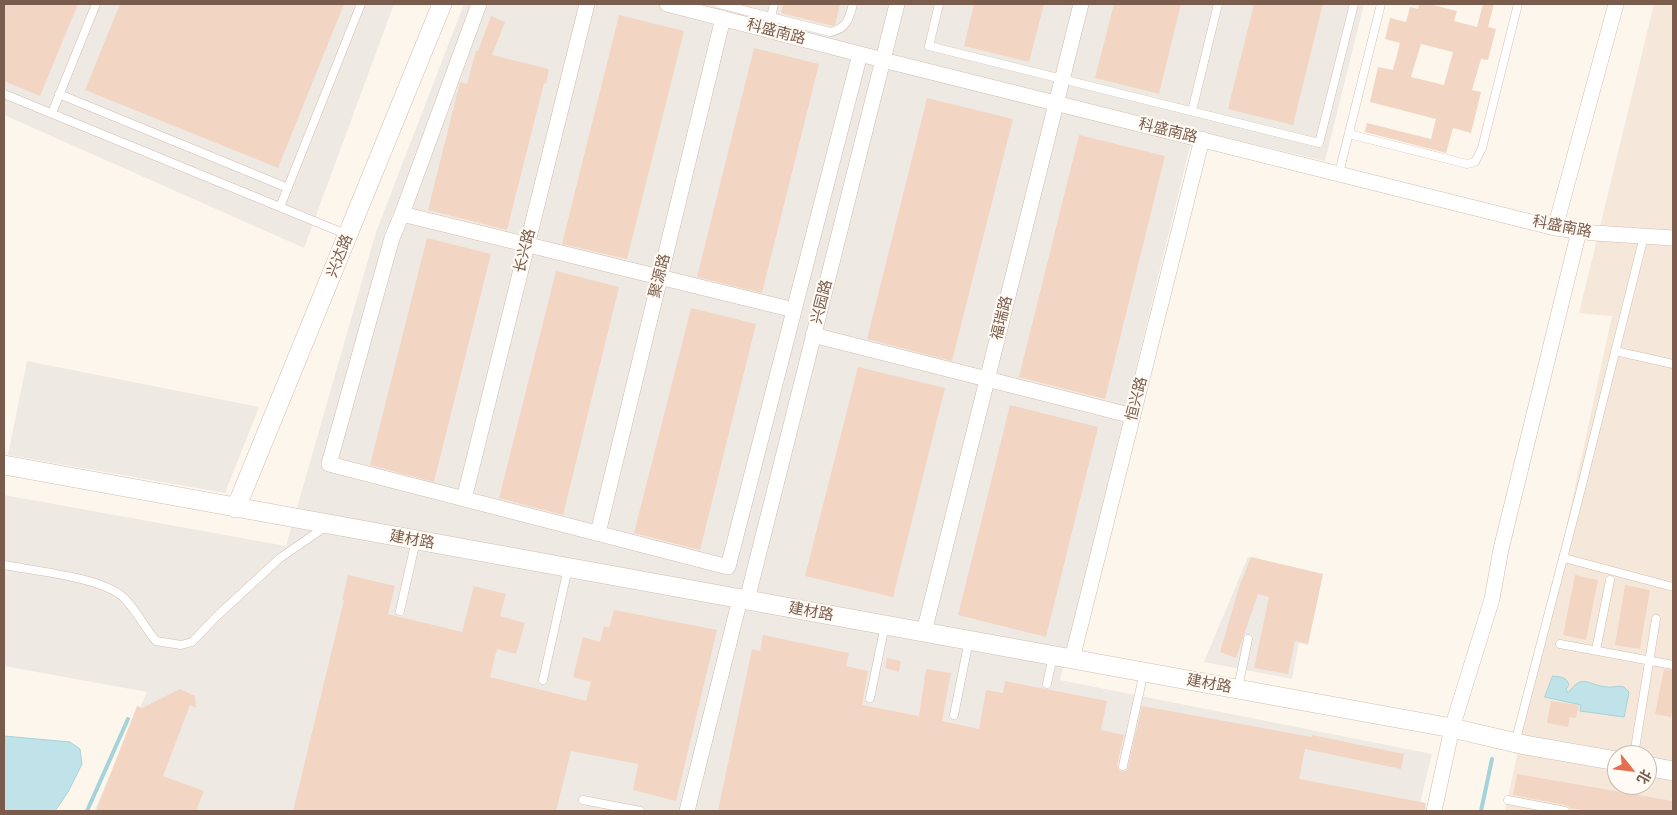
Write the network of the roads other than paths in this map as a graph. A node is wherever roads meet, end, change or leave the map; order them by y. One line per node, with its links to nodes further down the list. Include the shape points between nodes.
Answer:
1 (96, 4): 23 (lane)
2 (361, 4): 30 (lane)
3 (442, 4): 35 (street, 兴达路)
4 (478, 4): 32 (street)
5 (587, 4): 38 (street, 长兴路)
6 (667, 4): 17 (street, 科盛南路)
7 (774, 4): 18 (lane)
8 (853, 4): 18 (lane, via 846,24 830,32)
9 (897, 4): 20 (street, 兴园路)
10 (940, 4): 21 (lane, via 929,46)
11 (1081, 4): 21 (street, 福瑞路)
12 (1218, 4): 25 (lane)
13 (1354, 4): 25 (lane, via 1320,143)
14 (1380, 4): 27 (lane)
15 (1518, 4): 27 (lane, via 1482,148 1475,162 1467,164)
16 (1616, 4): 33 (street)
17 (721, 11): 18 (lane); 19 (street, 科盛南路); 39 (street, 聚源路)
18 (771, 17)
19 (860, 54): 20 (street, 科盛南路); 40 (street)
20 (883, 60): 24 (street, 科盛南路); 41 (street, 兴园路)
21 (1062, 79): 24 (street, 福瑞路); 25 (lane)
22 (4, 94): 26 (lane)
23 (60, 94): 26 (lane); 30 (lane)
24 (1056, 103): 28 (street, 科盛南路); 44 (street, 福瑞路)
25 (1192, 111)
26 (52, 113): 31 (lane)
27 (1349, 134): 29 (lane)
28 (1202, 140): 29 (street, 科盛南路); 45 (street, 恒兴路)
29 (1339, 173): 33 (street, 科盛南路)
30 (288, 188): 31 (lane)
31 (280, 207): 35 (lane)
32 (402, 214): 38 (street); 47 (street, via 392,238 329,464)
33 (1555, 228): 34 (street, 科盛南路)
34 (1579, 231): 36 (street, 科盛南路); 76 (street, via 1501,549 1492,599)
35 (348, 235): 48 (street, 兴达路)
36 (1644, 236): 37 (street, 科盛南路); 42 (lane)
37 (1673, 238)
38 (527, 245): 39 (street); 47 (street, 长兴路)
39 (660, 277): 40 (street); 50 (street, 聚源路)
40 (794, 310): 50 (street, via 728,566)
41 (813, 335): 44 (street); 57 (street, 兴园路)
42 (1616, 351): 43 (lane); 52 (lane)
43 (1673, 364)
44 (987, 379): 45 (street); 61 (street, 福瑞路)
45 (1132, 416): 67 (street, 恒兴路)
46 (4, 465): 48 (street, 建材路)
47 (464, 499): 50 (street)
48 (236, 508): 49 (street, 建材路)
49 (328, 524): 51 (street, 建材路); 53 (lane, via 280,558 192,642 180,645 156,640 134,609 111,588)
50 (598, 533)
51 (416, 540): 54 (street, 建材路); 58 (lane)
52 (1564, 558): 56 (lane); 77 (lane)
53 (4, 565)
54 (568, 568): 57 (street, 建材路); 71 (lane)
55 (1610, 580): 65 (lane)
56 (1673, 587)
57 (743, 600): 60 (street, 建材路); 86 (street, 兴园路)
58 (400, 611)
59 (1656, 619): 68 (lane)
60 (885, 625): 61 (street, 建材路); 74 (lane)
61 (924, 632): 63 (street, 建材路)
62 (1248, 639): 73 (lane)
63 (969, 640): 66 (street, 建材路); 75 (lane)
64 (1560, 644): 65 (lane)
65 (1596, 650): 68 (lane)
66 (1053, 656): 67 (street, 建材路); 72 (lane)
67 (1072, 659): 70 (street, 建材路)
68 (1650, 660): 69 (lane); 78 (lane)
69 (1673, 665)
70 (1144, 672): 73 (street, 建材路); 80 (lane)
71 (543, 680)
72 (1047, 684)
73 (1237, 689): 76 (street, 建材路)
74 (870, 698)
75 (954, 715)
76 (1452, 728): 77 (street, 建材路); 87 (street)
77 (1515, 743): 79 (street, 建材路)
78 (1636, 745)
79 (1607, 759)
80 (1123, 766)
81 (1657, 768): 82 (street)
82 (1673, 771)
83 (583, 800): 85 (lane)
84 (1508, 800): 88 (lane)
85 (640, 811)
86 (687, 811)
87 (1434, 811)
88 (1565, 811)

